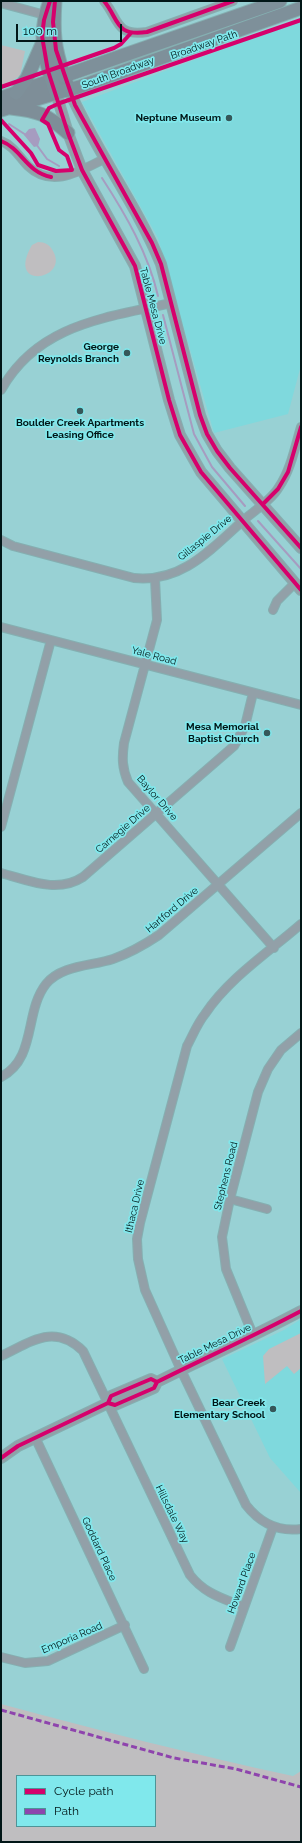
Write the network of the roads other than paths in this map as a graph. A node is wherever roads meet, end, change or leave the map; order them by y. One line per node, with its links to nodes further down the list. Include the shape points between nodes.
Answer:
1 (50, 1): 8 (highway, Table Mesa Drive)
2 (55, 1): 10 (highway, Table Mesa Drive, via 54,38)
3 (104, 1): 4 (street, via 114,19 131,33 147,32)
4 (232, 1)
5 (280, 1): 10 (highway, South Broadway)
6 (1, 3): 8 (street)
7 (301, 8): 12 (highway, South Broadway)
8 (45, 15): 9 (highway, Table Mesa Drive)
9 (42, 44): 11 (highway, Table Mesa Drive); 13 (highway, via 27,78)
10 (64, 76): 11 (main road, South Broadway); 12 (main road, Table Mesa Drive)
11 (51, 80): 13 (main road, South Broadway); 14 (highway, Table Mesa Drive)
12 (69, 90): 14 (highway, South Broadway); 19 (street, Table Mesa Drive)
13 (16, 93): 15 (main road, South Broadway)
14 (56, 93): 16 (main road, South Broadway); 17 (street, Table Mesa Drive)
15 (1, 98)
16 (6, 109): 17 (main road, via 34,111 45,115)
17 (68, 132): 20 (street, Table Mesa Drive)
18 (1, 141): 20 (street, via 15,150 28,166 47,176 64,177)
19 (104, 159): 20 (street); 21 (street, Table Mesa Drive, via 152,243 161,264)
20 (82, 170): 22 (street, Table Mesa Drive, via 135,266)
21 (171, 303): 22 (street); 26 (street, Table Mesa Drive, via 207,434 230,468)
22 (147, 309): 23 (street, via 94,321 59,334 43,343); 27 (street, Table Mesa Drive, via 180,435 201,472)
23 (4, 376): 24 (street)
24 (1, 390)
25 (301, 427): 26 (street, Gillaspie Drive, via 288,472 278,489)
26 (262, 504): 27 (street, Gillaspie Drive); 29 (street, Table Mesa Drive)
27 (242, 522): 30 (street, Gillaspie Drive, via 190,566); 31 (street, Table Mesa Drive)
28 (1, 540): 30 (street, Gillaspie Drive, via 13,546 134,578)
29 (301, 548)
30 (155, 580): 35 (street, Baylor Drive, via 157,620)
31 (298, 587): 32 (street, via 277,601)
32 (273, 610)
33 (1, 627): 34 (street, Yale Road)
34 (51, 640): 35 (street, Yale Road); 40 (street)
35 (146, 665): 36 (street, Yale Road); 38 (street, Baylor Drive, via 124,743 122,761 128,782)
36 (253, 693): 37 (street, Yale Road); 38 (street, Carnegie Drive, via 245,726 234,746)
37 (301, 705)
38 (157, 813): 41 (street, Carnegie Drive, via 76,882 66,886 55,886); 42 (street, Baylor Drive)
39 (301, 813): 42 (street, Hartford Drive)
40 (1, 827)
41 (1, 873)
42 (218, 884): 44 (street, Baylor Drive); 46 (street, Hartford Drive, via 165,931 136,950 61,972 53,977 40,994 22,1057 9,1073)
43 (301, 924): 44 (street, Ithaca Drive)
44 (274, 948): 52 (street, Ithaca Drive, via 227,988 196,1026 187,1046 140,1223 138,1252 145,1290)
45 (301, 1033): 47 (street, Stephens Road, via 282,1050 268,1069 260,1086)
46 (1, 1077)
47 (230, 1199): 48 (street); 50 (street, Stephens Road, via 222,1237 226,1269)
48 (268, 1209)
49 (301, 1311): 50 (street, Table Mesa Drive)
50 (253, 1335): 52 (street, Table Mesa Drive)
51 (1, 1356): 53 (street, Hillsdale Way, via 41,1337 62,1337 75,1343 83,1351)
52 (181, 1370): 53 (street, Table Mesa Drive, via 157,1382 154,1388 115,1405); 56 (street, Ithaca Drive, via 246,1505 261,1520)
53 (108, 1403): 54 (street, Table Mesa Drive); 58 (street, Hillsdale Way, via 190,1575 209,1593)
54 (36, 1437): 55 (street, Table Mesa Drive); 59 (street, Goddard Place)
55 (1, 1458)
56 (273, 1527): 57 (street, Ithaca Drive); 58 (street, Howard Place)
57 (301, 1529)
58 (244, 1607): 60 (street, Howard Place)
59 (125, 1625): 61 (street, Emporia Road, via 48,1661 25,1663); 62 (street, Goddard Place)
60 (230, 1647)
61 (1, 1657)
62 (144, 1669)

